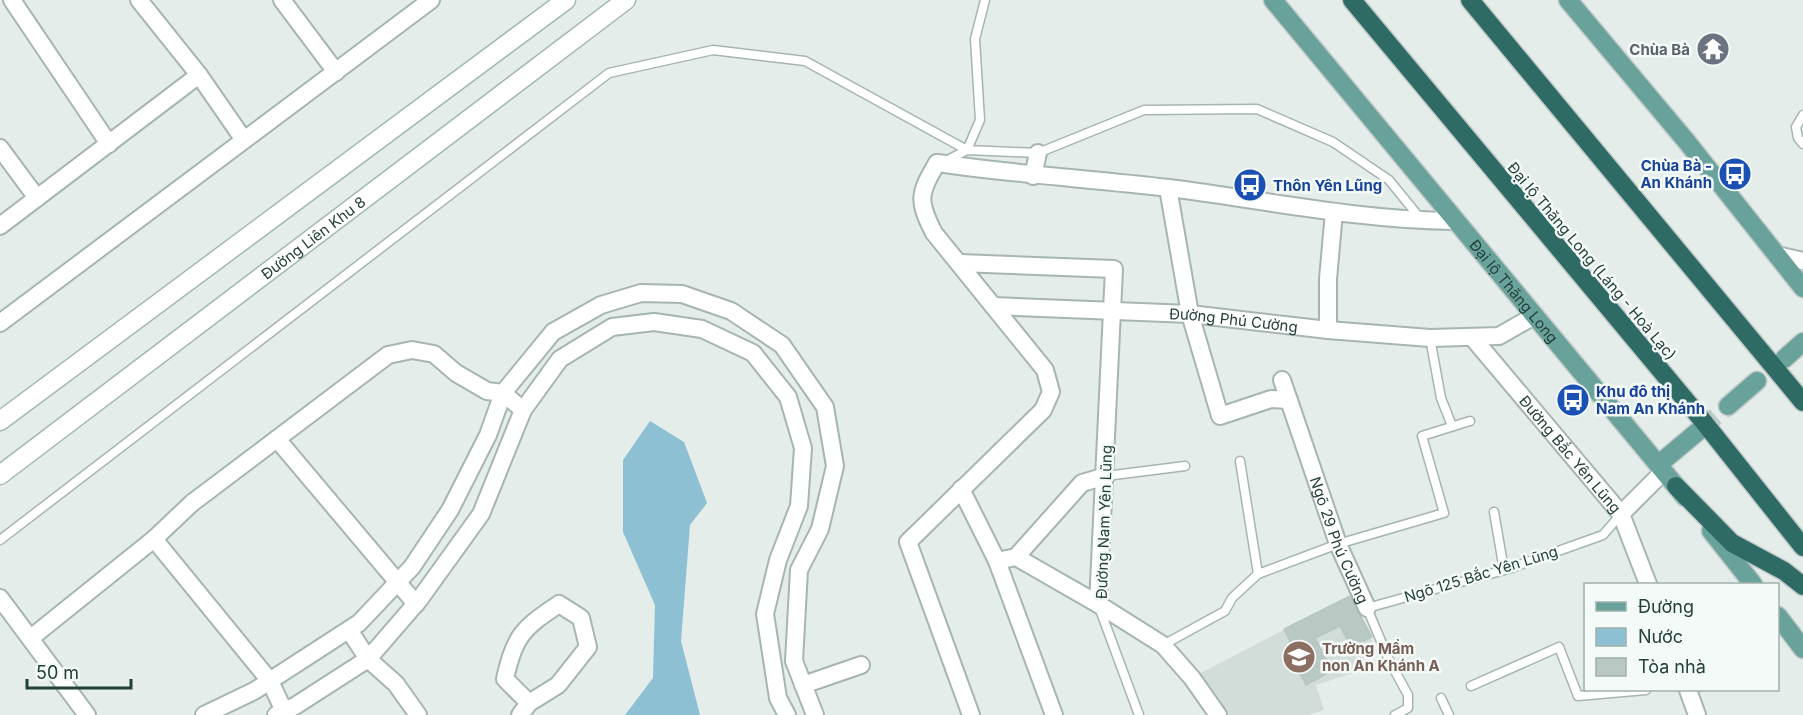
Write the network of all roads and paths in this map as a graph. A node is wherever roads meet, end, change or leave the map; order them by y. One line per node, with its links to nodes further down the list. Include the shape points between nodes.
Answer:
1 (12, 0): 16 (street)
2 (139, 0): 13 (street)
3 (282, 0): 12 (street)
4 (566, 0): 50 (street)
5 (626, 0): 58 (street, Đường Liên Khu 8)
6 (985, 0): 19 (lane, via 975,39 980,120)
7 (1273, 0): 27 (main road, Đại lộ Thăng Long)
8 (1352, 0): 69 (highway, Đại lộ Thăng Long (Láng - Hoà Lạc))
9 (1470, 0): 47 (highway)
10 (1568, 0): 29 (main road)
11 (429, 1): 12 (street)
12 (336, 72): 15 (street)
13 (199, 75): 15 (street); 16 (street)
14 (1803, 115): 17 (lane, via 1796,127)
15 (244, 140): 37 (street)
16 (109, 144): 24 (street)
17 (1803, 144)
18 (0, 148): 24 (street)
19 (968, 150): 20 (lane); 21 (lane); 67 (lane, via 805,61 712,50 609,73)
20 (1038, 153): 22 (street); 26 (lane, via 1144,110 1257,109 1333,141 1389,180)
21 (938, 163): 22 (street); 31 (street, via 924,186 922,209 934,233)
22 (1033, 176): 23 (street)
23 (1168, 188): 25 (street); 35 (street)
24 (37, 198): 28 (street)
25 (1334, 212): 26 (street); 38 (street)
26 (1422, 221): 27 (street)
27 (1454, 221): 36 (main road, Đại lộ Thăng Long)
28 (0, 226)
29 (1777, 255): 30 (street); 32 (main road)
30 (1803, 261)
31 (960, 263): 33 (street); 34 (street, Đường Nam Yên Lũng, via 1114,269)
32 (1803, 288)
33 (994, 306): 34 (street, Đường Phú Cường); 61 (street, via 1045,370 1051,392 1042,410)
34 (1111, 312): 35 (street, Đường Phú Cường); 59 (street, Đường Nam Yên Lũng)
35 (1190, 314): 38 (street, Đường Phú Cường); 46 (street, via 1220,416 1271,399)
36 (1534, 316): 39 (street, Đường Phú Cường, via 1499,336); 57 (main road, Đại lộ Thăng Long)
37 (0, 323)
38 (1328, 330): 40 (street, Đường Phú Cường)
39 (1472, 337): 40 (street, Đường Phú Cường); 63 (street, Đường Bắc Yên Lũng)
40 (1430, 338): 52 (lane, via 1441,398)
41 (1803, 342): 42 (main road)
42 (1784, 359)
43 (1281, 380): 46 (street, Ngõ 29 Phú Cường)
44 (1757, 381): 48 (main road)
45 (502, 393): 49 (street); 54 (street, via 487,391 434,354 412,350 396,353 388,355); 64 (street, via 553,332 601,305 641,293 682,294 731,311 782,345 825,406 835,466); 74 (street, via 488,435 450,510 412,567)
46 (1289, 400): 68 (street, Ngõ 29 Phú Cường)
47 (1803, 402)
48 (1728, 406)
49 (524, 410): 65 (street, via 560,359 612,327 654,322 702,329 753,353 788,397 803,448 799,506); 79 (street, via 481,514)
50 (0, 421)
51 (1470, 421): 52 (lane)
52 (1452, 426): 68 (lane, via 1422,436 1444,513)
53 (1702, 428): 57 (main road)
54 (277, 439): 66 (street, via 192,503); 74 (street)
55 (1240, 461): 73 (lane)
56 (1185, 466): 59 (lane)
57 (1662, 467): 60 (main road, Đại lộ Thăng Long); 63 (street)
58 (0, 475)
59 (1106, 476): 70 (street, via 1082,483); 80 (street, Đường Nam Yên Lũng)
60 (1676, 486): 76 (main road, Đại lộ Thăng Long); 77 (highway, via 1732,543)
61 (961, 489): 71 (street); 102 (street, via 908,542)
62 (1494, 512): 72 (lane)
63 (1621, 514): 72 (lane, Ngõ 125 Bắc Yên Lũng, via 1603,535); 75 (street, Đường Bắc Yên Lũng)
64 (820, 529): 65 (street); 90 (street, via 799,570 794,661)
65 (788, 536): 100 (street, via 765,614 778,698)
66 (154, 539): 84 (street); 89 (street)
67 (0, 540)
68 (1338, 544): 73 (lane); 81 (street, Ngõ 29 Phú Cường)
69 (1803, 547)
70 (1016, 557): 71 (street); 80 (street)
71 (997, 561): 103 (street)
72 (1504, 570): 81 (lane, Ngõ 125 Bắc Yên Lũng)
73 (1258, 574): 85 (lane, via 1232,598 1225,611)
74 (397, 582): 79 (street); 83 (street)
75 (1647, 583)
76 (1751, 583)
77 (1803, 586)
78 (0, 598): 84 (street)
79 (416, 604): 87 (street)
80 (1098, 604): 85 (street, Đường Nam Yên Lũng); 104 (lane)
81 (1367, 608): 106 (lane, Ngõ 29 Phú Cường, via 1408,695 1408,708)
82 (1779, 617): 86 (main road)
83 (349, 630): 87 (street); 89 (street)
84 (32, 637): 97 (street)
85 (1163, 645): 105 (street, Đường Nam Yên Lũng)
86 (1803, 649)
87 (368, 659): 96 (street); 99 (street, via 396,684)
88 (861, 665): 90 (street)
89 (270, 681): 96 (street); 98 (street)
90 (803, 686): 101 (street)
91 (1471, 686): 92 (lane, via 1559,647 1578,696)
92 (1635, 691)
93 (1688, 691): 108 (street)
94 (1441, 698): 107 (lane)
95 (524, 709): 95 (street, via 558,685 588,647 581,618 559,604 531,623 511,650 506,679)
96 (280, 713)
97 (87, 715)
98 (204, 715)
99 (418, 715)
100 (787, 715)
101 (815, 715)
102 (971, 715)
103 (1054, 715)
104 (1139, 715)
105 (1218, 715)
106 (1395, 715)
107 (1449, 715)
108 (1697, 715)

